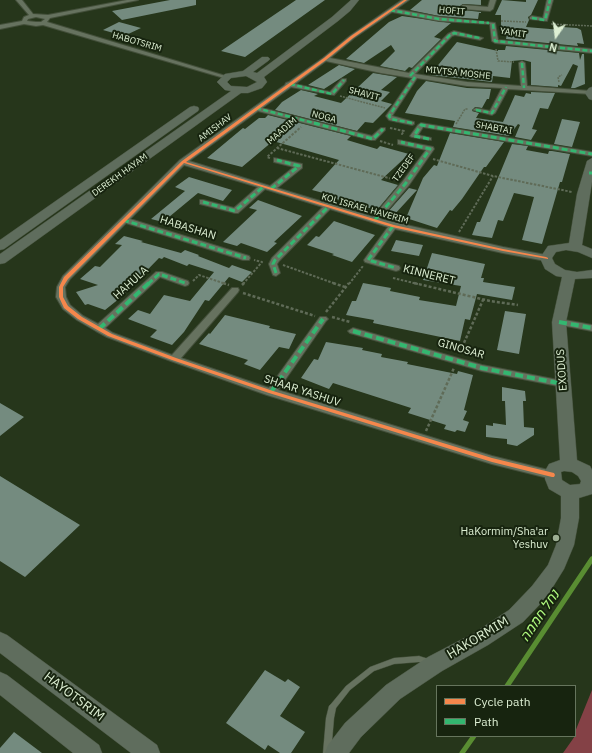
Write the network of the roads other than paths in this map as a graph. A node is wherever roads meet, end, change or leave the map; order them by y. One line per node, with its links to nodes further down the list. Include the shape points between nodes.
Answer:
1 (19, 0): 9 (street)
2 (135, 0): 10 (street)
3 (355, 0): 23 (street, via 335,19)
4 (406, 0): 8 (street, AMISHAV)
5 (494, 0): 7 (street, via 490,9)
6 (550, 0): 11 (street, via 545,20)
7 (462, 7)
8 (390, 10): 14 (street, HOFIT, via 439,19); 19 (street, AMISHAV)
9 (32, 16): 10 (street); 12 (street, via 24,19)
10 (48, 17): 13 (street, via 48,21)
11 (532, 18)
12 (24, 22): 13 (street, HABOTSRIM); 15 (street)
13 (43, 23): 25 (street, HABOTSRIM)
14 (491, 23): 17 (street, YAMIT, via 495,41)
15 (0, 27)
16 (480, 38): 22 (street, via 454,33 450,35)
17 (592, 51)
18 (270, 56): 21 (street)
19 (325, 58): 22 (street, MIVTSA MOSHE); 26 (street, AMISHAV)
20 (522, 63): 28 (street)
21 (246, 74): 23 (street); 25 (street, via 233,74)
22 (412, 76): 27 (street, MIVTSA MOSHE); 33 (street, via 389,116 391,119)
23 (258, 77): 29 (street, via 262,82 259,86)
24 (344, 80): 26 (street, SHAVIT, via 332,94)
25 (226, 82): 29 (street); 48 (street, DEREKH HAYAM)
26 (288, 84): 31 (street, AMISHAV)
27 (506, 87): 28 (street, MIVTSA MOSHE); 32 (street, SHABTAI, via 492,113)
28 (524, 88): 30 (street, MIVTSA MOSHE)
29 (239, 90): 53 (street, DEREKH HAYAM)
30 (591, 93)
31 (256, 108): 34 (street, NOGA, via 373,139); 40 (street, AMISHAV)
32 (476, 110)
33 (412, 123)
34 (383, 129)
35 (429, 139): 37 (street, SHABTAI, via 414,136 421,125)
36 (402, 142): 46 (street, TZEDEF, via 430,148 406,183)
37 (592, 154)
38 (277, 160): 42 (street, MAADIM, via 298,166)
39 (592, 161): 41 (street)
40 (183, 162): 42 (street, KOL ISRAEL HAVERIM); 45 (street, AMISHAV)
41 (590, 173): 49 (street, via 583,194)
42 (267, 188): 43 (street, via 235,211); 44 (street, KOL ISRAEL HAVERIM)
43 (203, 202)
44 (328, 207): 46 (street, KOL ISRAEL HAVERIM); 55 (street, via 275,260 272,264)
45 (123, 220): 51 (street, HABASHAN); 60 (street, AMISHAV, via 66,278 61,287)
46 (374, 221): 47 (street, KOL ISRAEL HAVERIM)
47 (393, 226): 52 (street, KOL ISRAEL HAVERIM); 54 (street, KINNERET, via 368,260)
48 (0, 246)
49 (575, 247): 50 (street); 52 (street, via 552,249)
50 (592, 254)
51 (246, 258)
52 (546, 258): 57 (street, via 555,270)
53 (0, 260)
54 (396, 268)
55 (276, 273)
56 (592, 274): 57 (street)
57 (569, 275): 62 (street, EXODUS)
58 (185, 283): 63 (street, HAHULA, via 159,274)
59 (237, 289): 66 (street)
60 (60, 297): 63 (street, SHAAR YASHUV, via 66,307)
61 (323, 319): 68 (street)
62 (559, 322): 64 (street); 67 (street, EXODUS)
63 (99, 328): 66 (street, SHAAR YASHUV, via 110,335)
64 (592, 328)
65 (353, 331): 67 (street, GINOSAR, via 482,368)
66 (174, 359): 68 (street, SHAAR YASHUV)
67 (563, 384): 69 (street, EXODUS)
68 (271, 392): 70 (street, SHAAR YASHUV, via 492,460)
69 (569, 465): 70 (street, via 555,468); 71 (street, via 584,471)
70 (552, 475): 72 (street, via 559,487)
71 (591, 481): 72 (street, via 582,491)
72 (570, 492): 74 (street, HAKORMIM, via 570,518 565,545 555,569 539,592 516,616 481,639)
73 (0, 641): 77 (street, HAYOTSRIM)
74 (434, 664): 78 (lane, via 419,659 394,661 372,669 348,688 333,706); 79 (street, HAKORMIM, via 393,692 353,730)
75 (1, 683): 76 (street)
76 (91, 753)
77 (149, 753)
78 (327, 753)
79 (336, 753)

